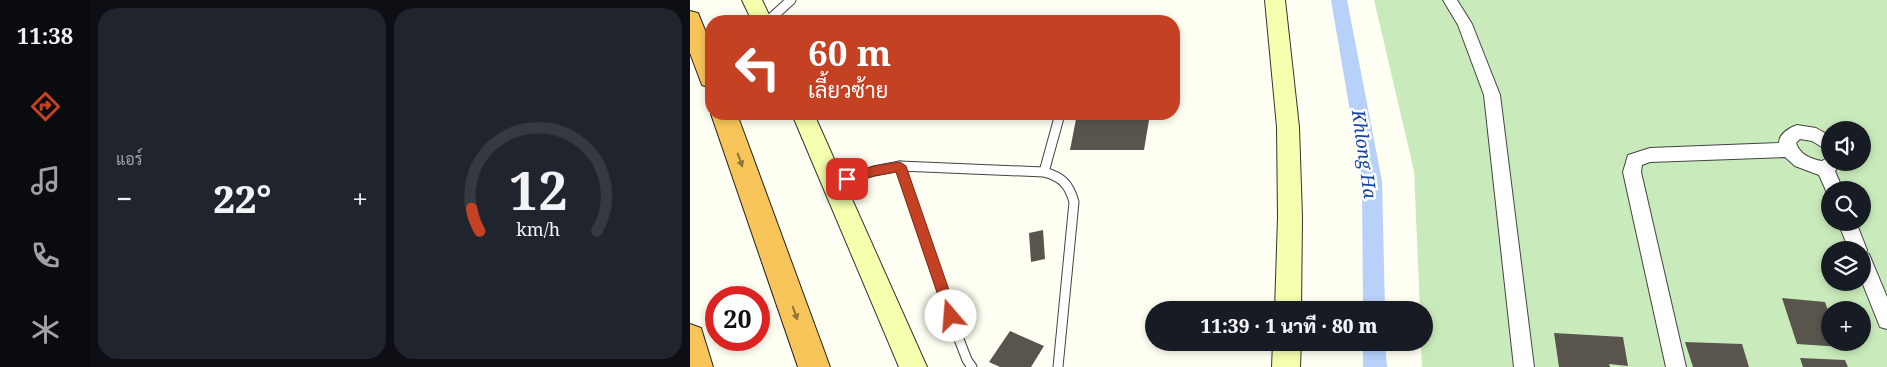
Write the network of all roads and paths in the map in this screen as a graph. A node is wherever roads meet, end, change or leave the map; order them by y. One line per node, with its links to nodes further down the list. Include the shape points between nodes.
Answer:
1 (752, 0): 5 (street)
2 (792, 0): 6 (lane)
3 (1274, 0): 19 (street, via 1288,127)
4 (1450, 0): 29 (street, via 1465,24 1492,95)
5 (759, 15)
6 (775, 15)
7 (690, 19): 8 (highway)
8 (705, 61)
9 (726, 120): 24 (highway, one-way to 24)
10 (806, 120): 17 (street)
11 (1058, 120): 16 (lane)
12 (1821, 139): 13 (street, via 1797,132 1787,141)
13 (1789, 150): 14 (street, via 1802,164); 30 (street, via 1650,155 1634,160 1632,172)
14 (1821, 165)
15 (900, 166): 16 (lane); 17 (lane); 26 (lane, via 957,334)
16 (1044, 172): 27 (lane, via 1064,179 1074,202)
17 (833, 183): 25 (street)
18 (1871, 282): 20 (street)
19 (1288, 301)
20 (1887, 320)
21 (690, 339): 23 (highway)
22 (1287, 351): 28 (street)
23 (698, 367)
24 (814, 367)
25 (913, 367)
26 (972, 367)
27 (1058, 367)
28 (1286, 367)
29 (1524, 367)
30 (1676, 367)

